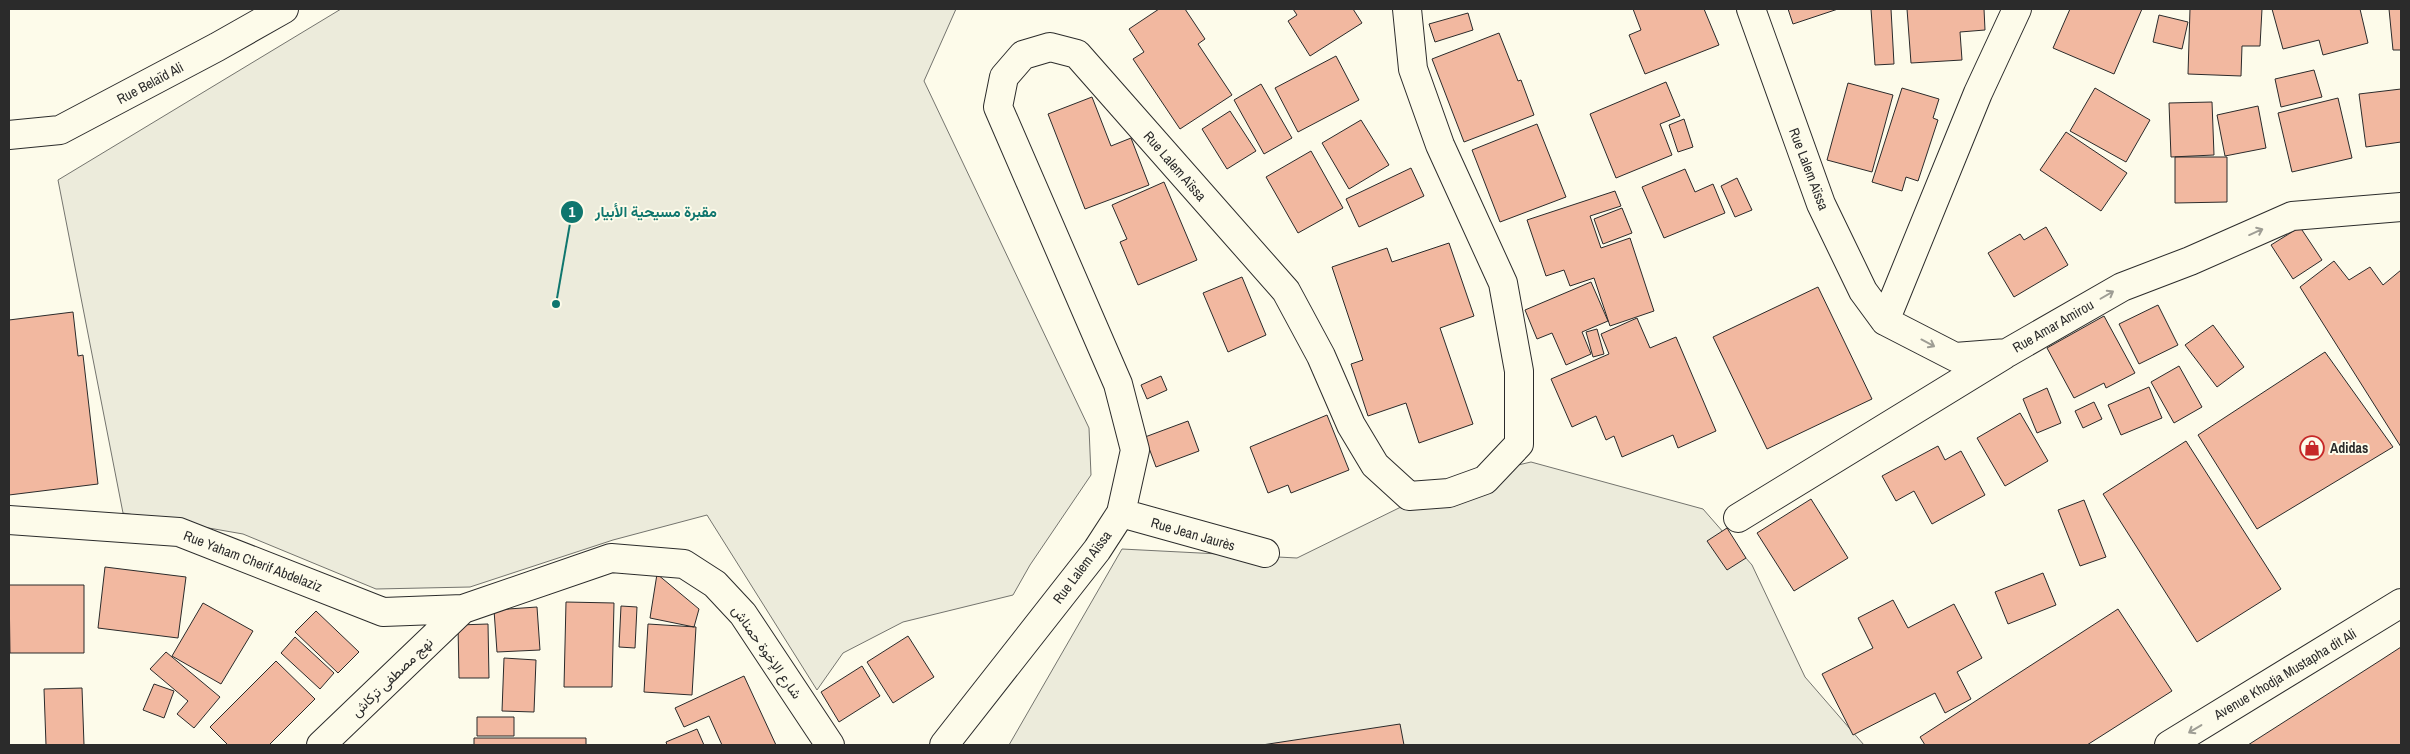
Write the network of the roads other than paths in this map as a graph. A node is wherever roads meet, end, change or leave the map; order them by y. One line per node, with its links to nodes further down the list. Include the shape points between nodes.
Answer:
1 (284, 9): 5 (street, Rue Belaïd Ali, via 60,130)
2 (1407, 9): 9 (street, Rue Lalem Aïssa, via 1413,69 1440,145 1502,284 1519,371 1519,444 1485,480 1449,493 1409,496 1375,465 1351,424 1321,356 1286,291 1077,54 1050,47 1024,55 1004,77 998,107 1118,384 1135,450)
3 (1751, 9): 7 (street, Rue Lalem Aïssa, via 1821,204 1863,291)
4 (2017, 9): 7 (street, via 1958,139)
5 (9, 135)
6 (2401, 207): 8 (street, Rue Amar Amirou, one-way to 6, via 2122,287 2292,216)
7 (1885, 320): 8 (street, Rue Amar Amirou, one-way to 8, via 1955,357)
8 (2007, 353): 10 (street)
9 (1121, 513): 12 (street, Rue Jean Jaurès); 17 (street, Rue Lalem Aïssa, via 1096,550)
10 (1738, 518)
11 (9, 520): 14 (street, Rue Yaham Cherif Abdelaziz, via 179,532 384,612)
12 (1265, 553)
13 (2401, 603): 18 (street, Avenue Khodja Mustapha dit Ali, one-way to 18)
14 (463, 609): 15 (street, نهج مصطفى تركاش); 16 (street, شارع الإخوة حمناش, via 611,558 684,564 715,584 743,614)
15 (321, 745)
16 (830, 745)
17 (944, 745)
18 (2169, 745)

